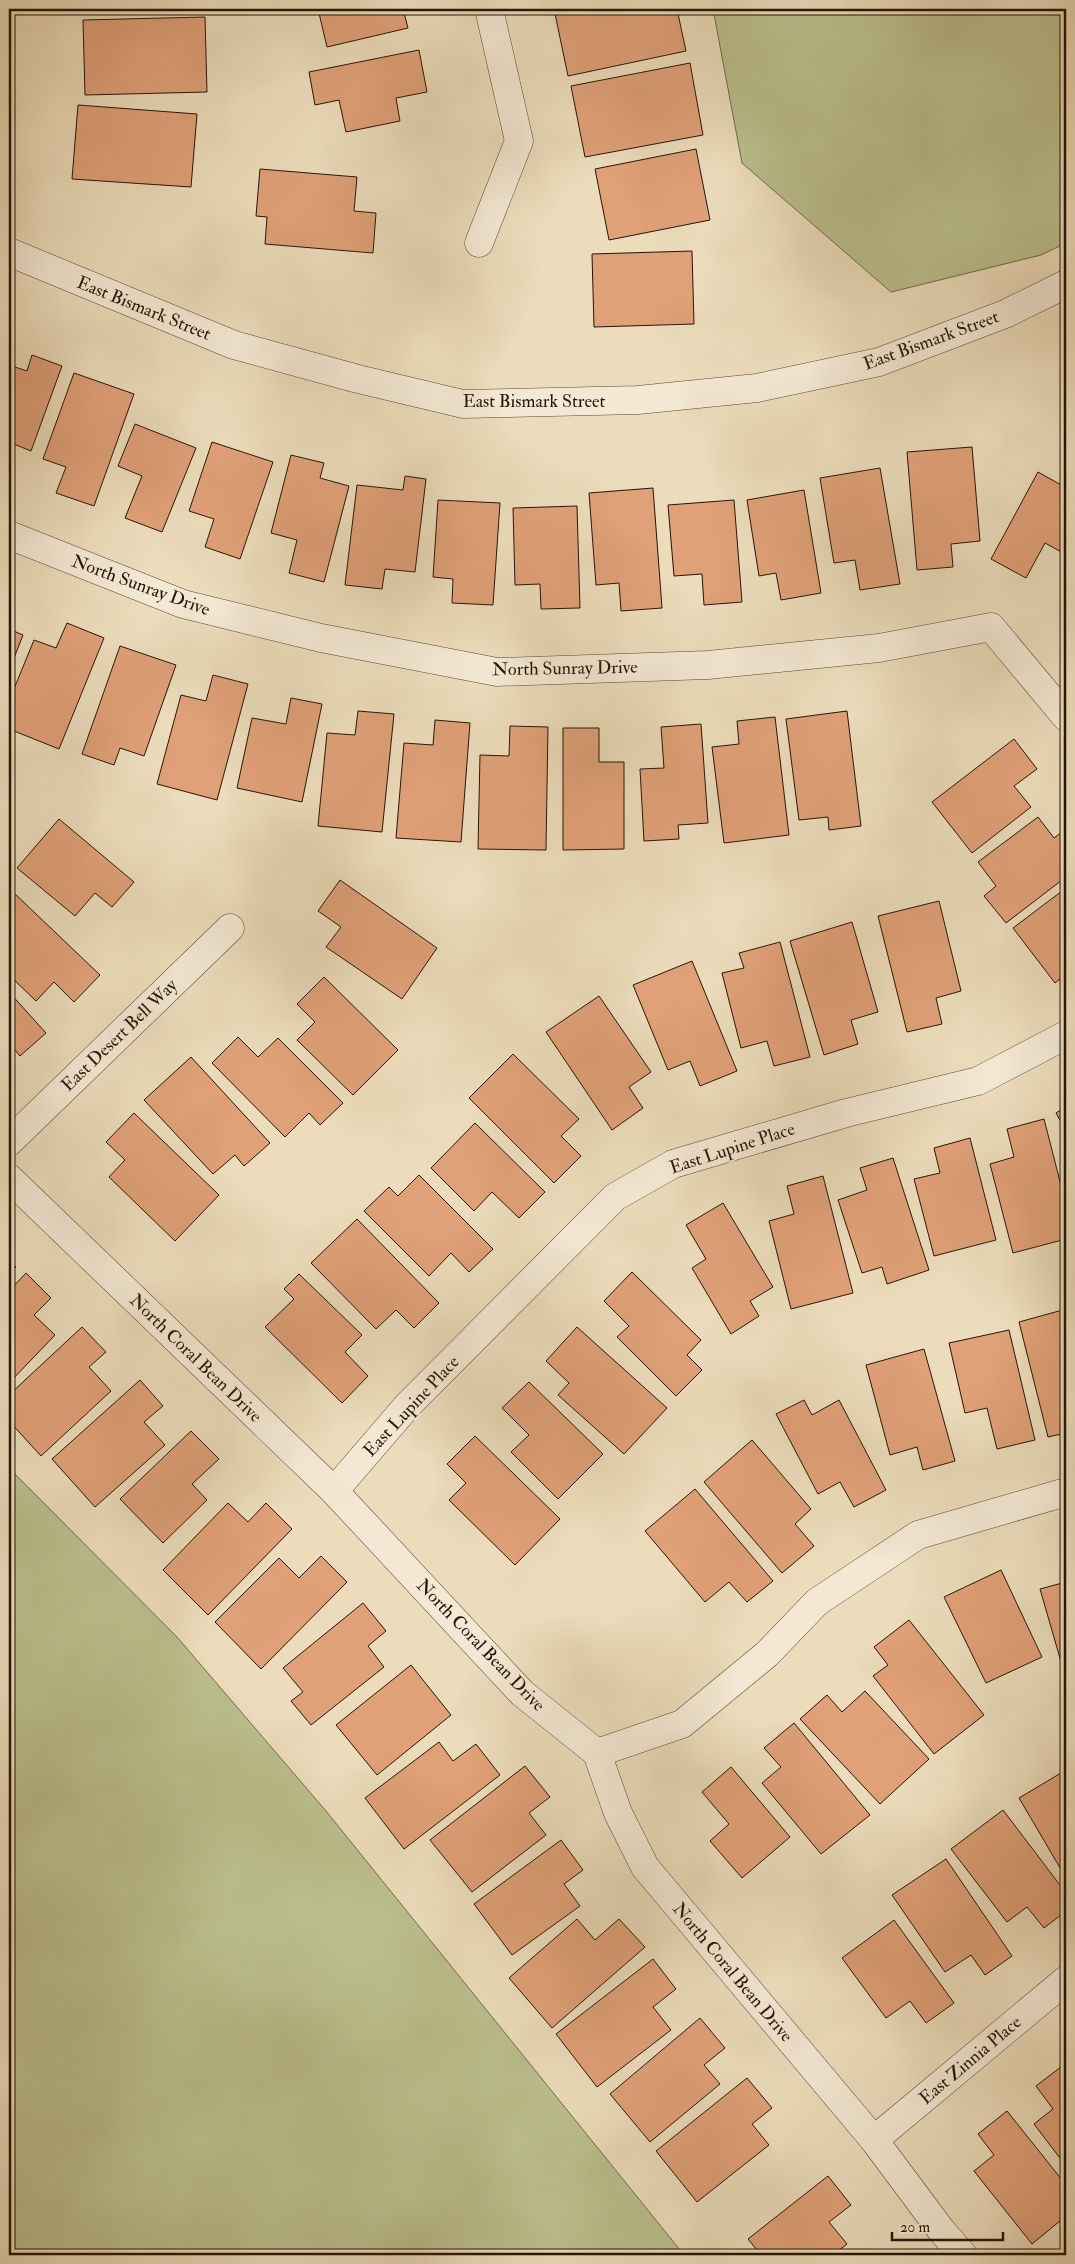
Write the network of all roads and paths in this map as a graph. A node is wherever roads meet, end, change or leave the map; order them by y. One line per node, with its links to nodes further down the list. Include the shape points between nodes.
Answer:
1 (489, 9): 2 (street, via 519,141)
2 (479, 243)
3 (9, 252): 4 (street, East Bismark Street, via 234,344 463,404 638,400 758,388 879,362 1005,314)
4 (1066, 284)
5 (9, 535): 6 (street, North Sunray Drive, via 183,604 321,638 497,672 708,665 879,648 991,627)
6 (1066, 717)
7 (230, 928): 9 (street, East Desert Bell Way)
8 (1066, 1035): 11 (street, East Lupine Place, via 978,1081 846,1113 673,1164 614,1197 408,1405)
9 (9, 1142)
10 (9, 1178): 11 (street, North Coral Bean Drive)
11 (334, 1491): 13 (street, North Coral Bean Drive, via 522,1693)
12 (1066, 1492): 13 (street, via 918,1535 817,1602 767,1654 682,1724)
13 (597, 1753): 15 (street, North Coral Bean Drive, via 618,1813 645,1867)
14 (1066, 1980): 15 (street, East Zinnia Place)
15 (874, 2140): 16 (street, North Coral Bean Drive)
16 (963, 2255)

